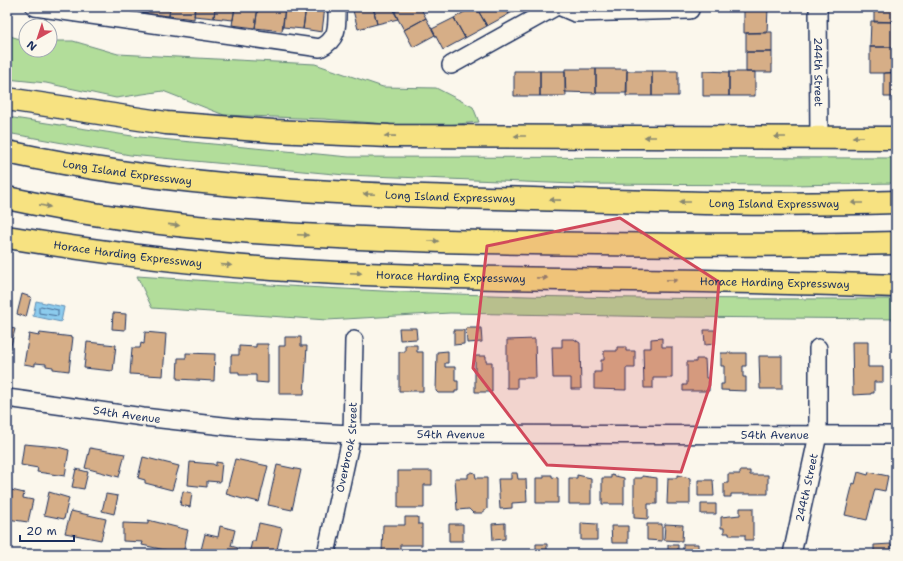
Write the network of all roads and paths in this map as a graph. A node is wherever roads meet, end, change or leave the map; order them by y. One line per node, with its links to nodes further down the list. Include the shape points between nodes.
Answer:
1 (35, 7): 2 (street, via 320,48 334,37)
2 (337, 7)
3 (555, 7): 7 (street)
4 (561, 7): 6 (street, via 575,13)
5 (818, 7): 9 (street, 244th Street)
6 (690, 10)
7 (451, 65)
8 (7, 99): 9 (main road, one-way to 8, via 389,136 273,131 166,123)
9 (819, 137): 10 (main road, one-way to 9)
10 (896, 138)
11 (7, 152): 13 (main road, Long Island Expressway, one-way to 11, via 661,202 304,192 168,179 62,164)
12 (7, 198): 15 (main road, one-way to 15, via 47,207 171,225 302,235 659,246)
13 (896, 202)
14 (7, 237): 16 (main road, Horace Harding Expressway, one-way to 16, via 178,260 299,271)
15 (896, 243)
16 (896, 286)
17 (354, 340): 20 (street, Overbrook Street)
18 (818, 348): 21 (street, 244th Street)
19 (7, 398): 20 (street, 54th Avenue, via 143,417 250,428)
20 (352, 434): 21 (street, 54th Avenue); 23 (street, Overbrook Street)
21 (818, 435): 22 (street, 54th Avenue); 24 (street, 244th Street)
22 (896, 435)
23 (326, 554)
24 (792, 554)

